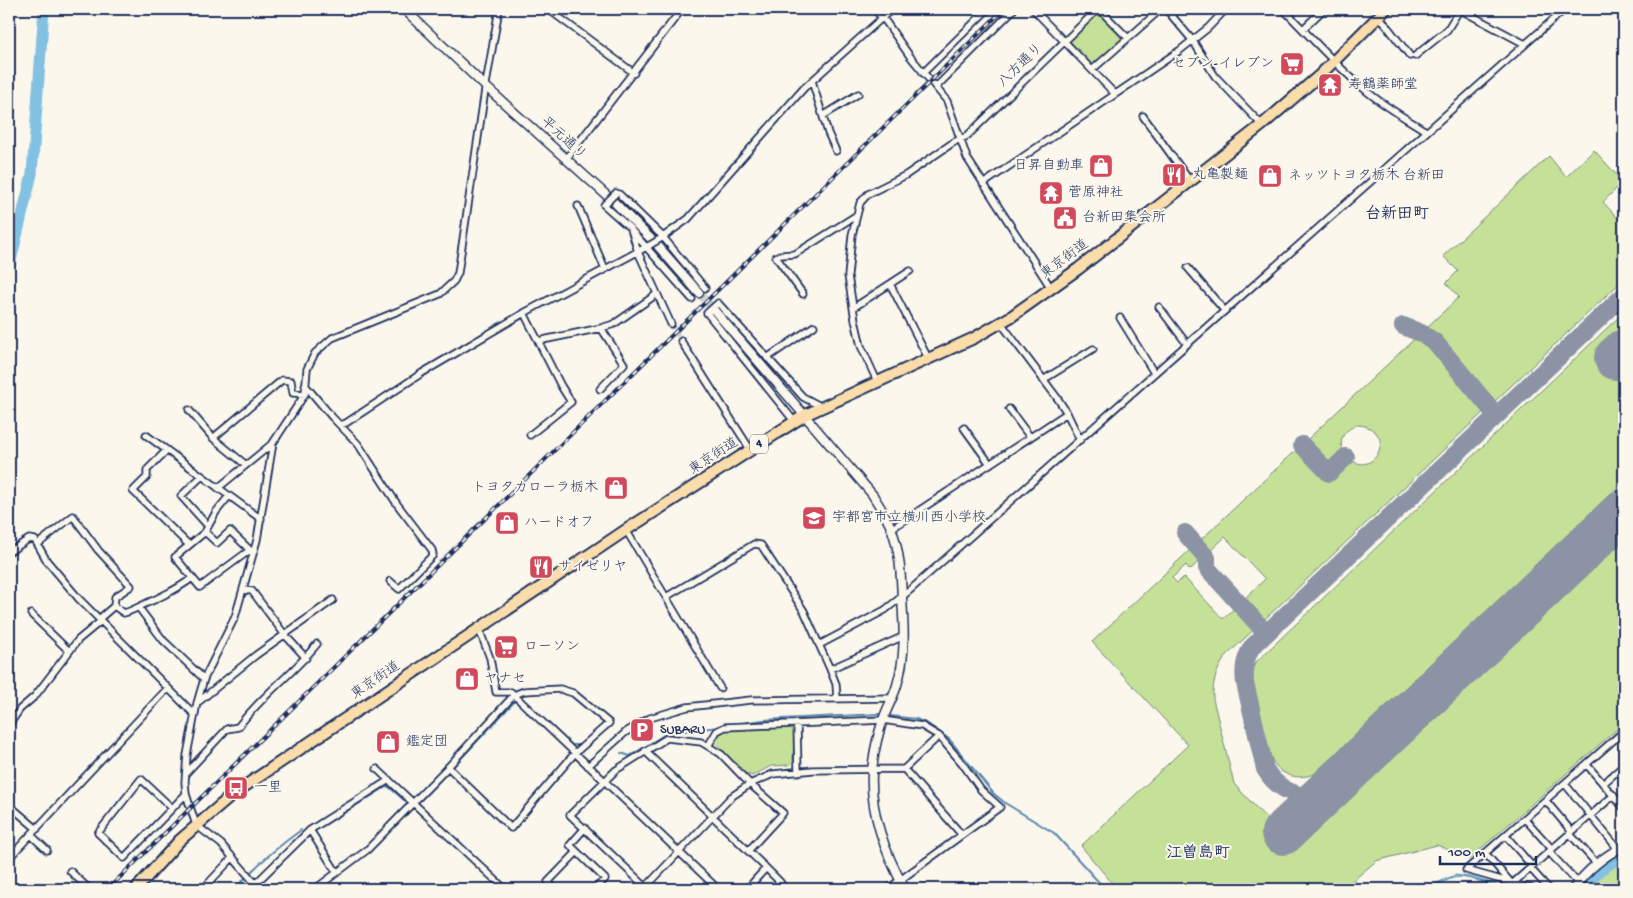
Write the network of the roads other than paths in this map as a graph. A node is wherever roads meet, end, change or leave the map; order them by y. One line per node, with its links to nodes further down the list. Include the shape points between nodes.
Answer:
1 (404, 9): 30 (street, 平元通り)
2 (499, 9): 30 (street)
3 (548, 9): 27 (street)
4 (682, 9): 27 (street)
5 (874, 9): 19 (street)
6 (892, 9): 19 (street)
7 (988, 9): 28 (street)
8 (1014, 9): 31 (street)
9 (1033, 9): 22 (street)
10 (1098, 9): 21 (street); 22 (street, 八方通り)
11 (1161, 9): 21 (street)
12 (1166, 9): 23 (street)
13 (1226, 9): 23 (street)
14 (1283, 9): 20 (street)
15 (1324, 9): 20 (street)
16 (1459, 9): 18 (street, via 1448,30 1412,56); 24 (street)
17 (1565, 9): 24 (street)
18 (1382, 12): 25 (highway, 東京街道 / 4)
19 (883, 18): 28 (street); 29 (street)
20 (1303, 29): 25 (street)
21 (1128, 38): 26 (street)
22 (1065, 41): 26 (street); 38 (street, 八方通り)
23 (1193, 41): 33 (street); 36 (street, via 1215,76)
24 (1525, 44): 37 (street)
25 (1334, 61): 36 (highway, 東京街道 / 4); 37 (street, via 1377,100)
26 (1092, 70): 33 (street)
27 (634, 73): 40 (street)
28 (923, 73): 31 (street)
29 (812, 81): 34 (street); 46 (street, via 688,219)
30 (485, 86): 40 (street, 平元通り); 78 (street, via 458,273 454,281 440,294 332,338 314,353)
31 (936, 87): 38 (street, via 947,102)
32 (858, 94): 34 (street)
33 (1115, 94): 42 (street)
34 (823, 116): 39 (street)
35 (1143, 116): 41 (street)
36 (1262, 125): 41 (highway, 東京街道 / 4)
37 (1426, 132): 62 (street)
38 (960, 140): 42 (street); 44 (street, 八方通り, via 906,175 868,194 860,203)
39 (836, 151)
40 (566, 159): 55 (street, 平元通り, via 658,246)
41 (1190, 181): 54 (highway, 東京街道 / 4)
42 (982, 184): 54 (street)
43 (578, 206): 50 (street)
44 (857, 215): 57 (street, via 795,254 776,257); 60 (street, via 848,276)
45 (630, 229): 46 (street, bridge, via 604,205 616,193); 47 (street); 48 (street)
46 (661, 238): 47 (street, bridge); 53 (street)
47 (648, 246): 48 (street); 58 (street)
48 (638, 252): 50 (street); 56 (street)
49 (1188, 268): 62 (street)
50 (605, 269): 63 (street)
51 (910, 271): 52 (street)
52 (890, 284): 60 (street); 74 (street)
53 (705, 288)
54 (1051, 288): 65 (highway, 東京街道 / 4)
55 (699, 293)
56 (657, 294): 66 (street); 68 (street, via 614,324)
57 (803, 294)
58 (692, 299)
59 (1159, 307): 71 (street)
60 (853, 308): 77 (street, via 861,346)
61 (714, 310): 85 (street)
62 (1224, 310): 71 (street)
63 (524, 313): 69 (street); 87 (street)
64 (1120, 318): 75 (street)
65 (1001, 323): 74 (highway, 東京街道 / 4); 76 (street)
66 (671, 324)
67 (814, 326): 73 (street)
68 (601, 328): 69 (street); 79 (street, via 624,364)
69 (538, 341): 90 (street, via 571,402)
70 (681, 341): 96 (street)
71 (1186, 344): 75 (street)
72 (1093, 350): 76 (street)
73 (767, 358): 81 (street, via 802,397); 86 (street, via 718,303 707,313)
74 (928, 358): 77 (highway, 東京街道 / 4)
75 (1154, 373): 93 (street)
76 (1043, 380): 84 (street)
77 (877, 381): 81 (highway, 東京街道 / 4)
78 (305, 385): 80 (street); 87 (street)
79 (600, 389)
80 (305, 394): 92 (street, via 293,393 291,381 282,380); 94 (street)
81 (822, 407): 85 (highway, 東京街道 / 4)
82 (1009, 409): 91 (street)
83 (189, 410): 92 (street)
84 (1067, 412): 91 (street); 93 (street)
85 (805, 415): 86 (highway, 東京街道 / 4); 104 (street, via 872,494)
86 (794, 421): 96 (highway, 東京街道 / 4)
87 (340, 425): 111 (street, via 358,444 432,550 433,555 399,589)
88 (964, 428): 97 (street)
89 (146, 435): 95 (street)
90 (530, 435)
91 (1030, 437): 97 (street)
92 (213, 438): 98 (street)
93 (1080, 440): 114 (street)
94 (272, 442): 98 (street); 102 (street)
95 (167, 450): 99 (street); 107 (street, via 147,470 147,477 133,491)
96 (750, 450): 105 (highway, 東京街道 / 4)
97 (990, 464): 104 (street)
98 (246, 465): 100 (street)
99 (202, 476): 100 (street); 103 (street, via 181,496)
100 (218, 488): 101 (street)
101 (229, 496): 102 (street); 103 (street)
102 (261, 519): 109 (street)
103 (206, 529): 107 (street); 109 (street, via 217,543 230,531)
104 (892, 529): 114 (street)
105 (626, 530): 113 (street); 120 (highway, 東京街道 / 4)
106 (38, 544): 108 (street, via 28,539); 116 (street, via 73,516 131,586 115,597); 119 (street, via 47,561)
107 (189, 545): 110 (street, via 175,557)
108 (9, 552)
109 (252, 552): 110 (street, via 200,588); 112 (street)
110 (192, 578): 117 (street, via 181,588)
111 (390, 581)
112 (243, 590): 121 (street, via 252,591); 128 (street, via 235,617)
113 (666, 597): 124 (street, via 754,544 761,546 804,611); 130 (street)
114 (902, 597): 122 (street); 124 (street, via 885,610)
115 (333, 600): 121 (street)
116 (114, 606): 117 (street, via 124,613); 119 (street)
117 (139, 608): 128 (street, via 163,640)
118 (32, 614): 125 (street)
119 (100, 620): 125 (street); 129 (street)
120 (479, 629): 131 (street, via 490,658 496,692); 168 (highway, 東京街道 / 4, via 242,788)
121 (285, 635): 126 (street); 134 (street)
122 (904, 636): 127 (street); 132 (street, via 902,661)
123 (317, 644): 126 (street)
124 (819, 645): 127 (street)
125 (69, 652): 138 (street)
126 (306, 658): 152 (street, via 252,709 238,727 227,729)
127 (830, 669): 133 (street)
128 (204, 679): 134 (street)
129 (168, 688): 135 (street); 170 (street)
130 (720, 688)
131 (514, 695): 143 (street); 143 (street, via 524,691 560,689 573,693 609,723); 145 (street)
132 (892, 698): 133 (street); 136 (street)
133 (837, 699): 146 (street, via 751,700 687,707 650,718 626,732)
134 (197, 703): 135 (street)
135 (195, 715): 152 (street)
136 (883, 720): 137 (street); 140 (street, via 922,726); 149 (street)
137 (797, 724): 141 (street, via 725,728 717,731); 151 (street)
138 (9, 725)
139 (1624, 731): 144 (street)
140 (939, 736): 150 (street); 174 (street, via 981,790 1000,806)
141 (708, 746): 142 (street, via 701,742 667,738); 155 (street, via 721,754)
142 (645, 751): 154 (street); 165 (street)
143 (575, 753): 145 (street, via 511,828); 146 (street)
144 (1587, 764): 156 (street); 157 (street)
145 (448, 766): 161 (street)
146 (588, 766): 154 (street)
147 (1624, 766): 157 (street)
148 (377, 769): 153 (street)
149 (873, 769): 150 (street); 151 (street); 190 (street, via 876,819 888,857)
150 (904, 769): 174 (street)
151 (798, 772): 155 (street, via 773,774)
152 (186, 774): 158 (street)
153 (389, 780): 161 (street); 171 (street)
154 (604, 780): 169 (street, via 570,815); 181 (street)
155 (750, 784): 165 (street); 179 (street, via 783,813)
156 (1565, 784): 160 (street); 166 (street)
157 (1604, 784): 159 (street)
158 (186, 794): 164 (street); 168 (street)
159 (1614, 795): 162 (street); 166 (street)
160 (1546, 801): 167 (street); 172 (street)
161 (413, 803): 189 (street, via 367,850); 200 (street)
162 (1623, 803)
163 (9, 805): 170 (street)
164 (172, 808): 164 (street, via 124,858 98,833 141,779)
165 (713, 815): 179 (street); 181 (street)
166 (1591, 815): 172 (street); 176 (street)
167 (1525, 819): 175 (street); 178 (street)
168 (196, 825): 183 (street); 196 (highway, 東京街道 / 4)
169 (585, 828): 180 (street, via 570,845); 203 (street)
170 (36, 829): 173 (street)
171 (310, 830): 189 (street); 191 (street)
172 (1571, 833): 178 (street); 185 (street)
173 (31, 835): 177 (street); 184 (street)
174 (962, 835): 190 (street)
175 (1506, 836): 182 (street); 186 (street)
176 (1621, 847): 185 (street)
177 (47, 850)
178 (1551, 850): 186 (street); 193 (street)
179 (748, 851): 187 (street)
180 (577, 852): 201 (street, via 548,882); 202 (street, via 605,879)
181 (679, 852): 203 (street); 204 (street)
182 (1486, 854): 192 (street); 192 (street, via 1466,870)
183 (233, 857): 191 (street); 194 (street)
184 (9, 858)
185 (1596, 863): 193 (street)
186 (1531, 867): 192 (street); 210 (street)
187 (766, 868): 205 (street); 206 (street)
188 (70, 871): 195 (street)
189 (337, 873): 199 (street)
190 (900, 881): 207 (street); 208 (street)
191 (256, 884): 197 (street); 198 (street)
192 (1512, 884): 209 (street)
193 (1575, 886)
194 (207, 888)
195 (89, 889)
196 (136, 889)
197 (250, 889)
198 (260, 889)
199 (315, 889)
200 (505, 889)
201 (554, 889)
202 (596, 889)
203 (646, 889)
204 (718, 889)
205 (747, 889)
206 (785, 889)
207 (888, 889)
208 (905, 889)
209 (1533, 889)
210 (1549, 889)

